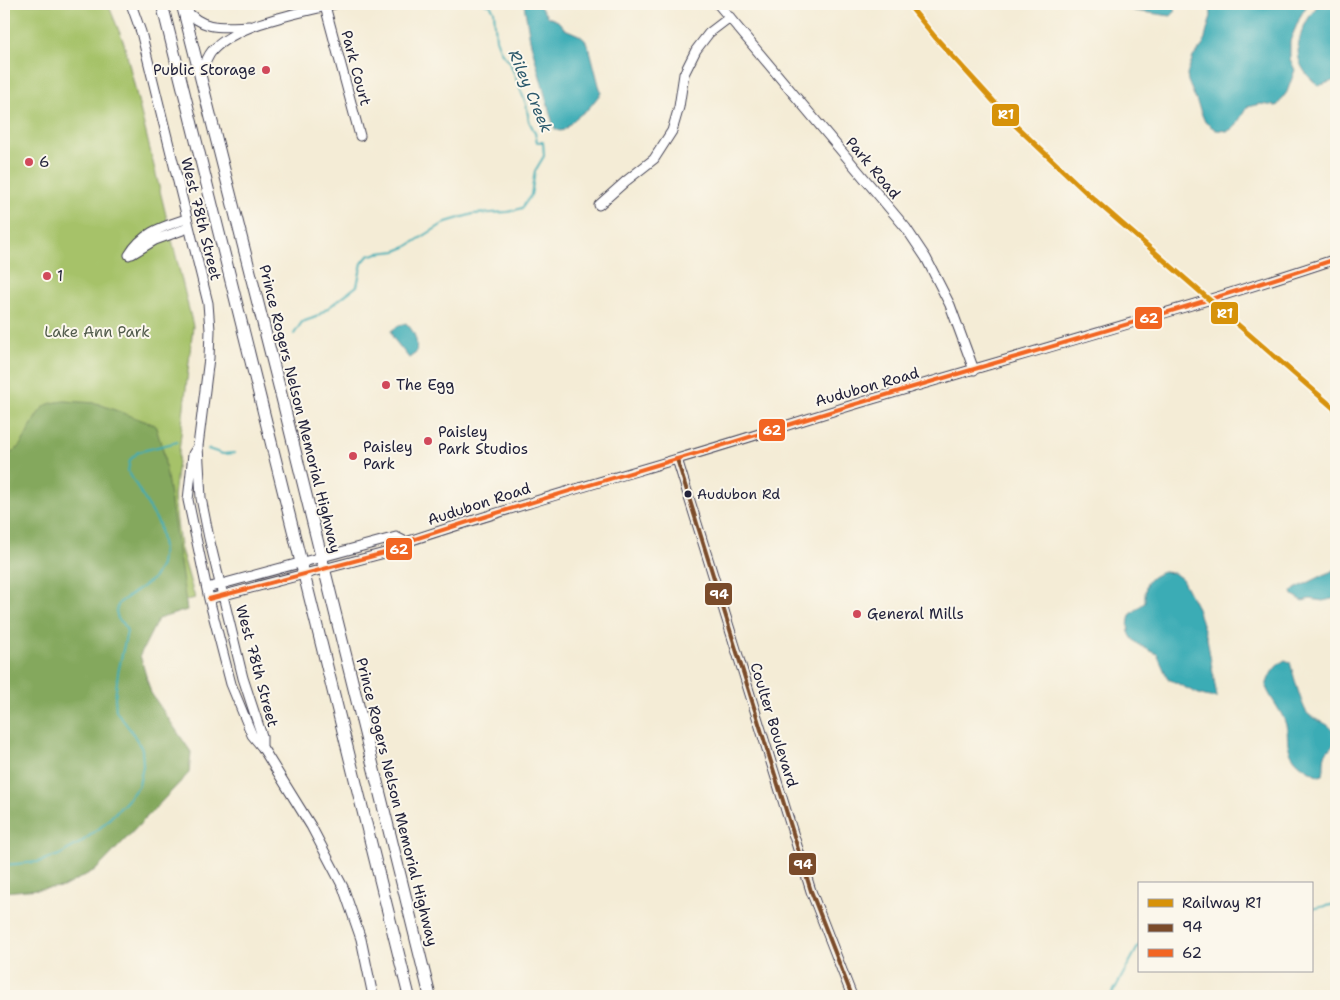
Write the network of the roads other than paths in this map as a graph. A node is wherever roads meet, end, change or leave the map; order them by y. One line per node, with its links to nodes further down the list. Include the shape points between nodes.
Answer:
1 (131, 4): 12 (street, West 78th Street, via 141,32)
2 (162, 4): 19 (main road)
3 (335, 4): 6 (street)
4 (718, 4): 7 (street, Park Road)
5 (183, 5): 8 (street, via 191,16 206,25); 9 (main road, Prince Rogers Nelson Memorial Highway)
6 (325, 6): 8 (street); 10 (street, Park Court)
7 (730, 17): 11 (street, via 709,33 696,50 684,74 672,131 654,159); 14 (street, Park Road, via 906,228 950,305)
8 (255, 25): 9 (street, via 218,46 206,61)
9 (201, 76): 18 (main road, Prince Rogers Nelson Memorial Highway)
10 (360, 136)
11 (599, 205)
12 (187, 223): 12 (street, via 163,226 144,236 130,255); 15 (street, West 78th Street, via 208,304 210,330)
13 (1336, 259): 14 (street, Audubon Road)
14 (974, 370): 16 (street, Audubon Road)
15 (198, 446): 22 (street, West 78th Street, via 201,498); 23 (street, West 78th Street, via 193,454 188,500)
16 (677, 459): 17 (street, Audubon Road, via 505,509); 30 (street, Coulter Boulevard, via 811,891)
17 (406, 542): 18 (street, Audubon Road, via 396,536); 20 (street, Audubon Road, via 400,549)
18 (322, 557): 19 (street, Audubon Road); 20 (main road, Prince Rogers Nelson Memorial Highway)
19 (301, 562): 21 (main road); 22 (street, Audubon Road)
20 (325, 570): 21 (street, Audubon Road); 29 (main road, Prince Rogers Nelson Memorial Highway)
21 (304, 575): 24 (street, Audubon Road); 28 (main road)
22 (220, 585): 23 (street, Audubon Road); 24 (street, West 78th Street)
23 (207, 588): 25 (street, West 78th Street)
24 (223, 596): 25 (street, Audubon Road); 26 (street, West 78th Street, via 243,678 262,736)
25 (209, 599): 26 (street, West 78th Street, via 236,698 252,735)
26 (262, 747): 27 (street, West 78th Street, via 320,842 343,887 361,939)
27 (373, 996)
28 (409, 996)
29 (430, 996)
30 (852, 996)

